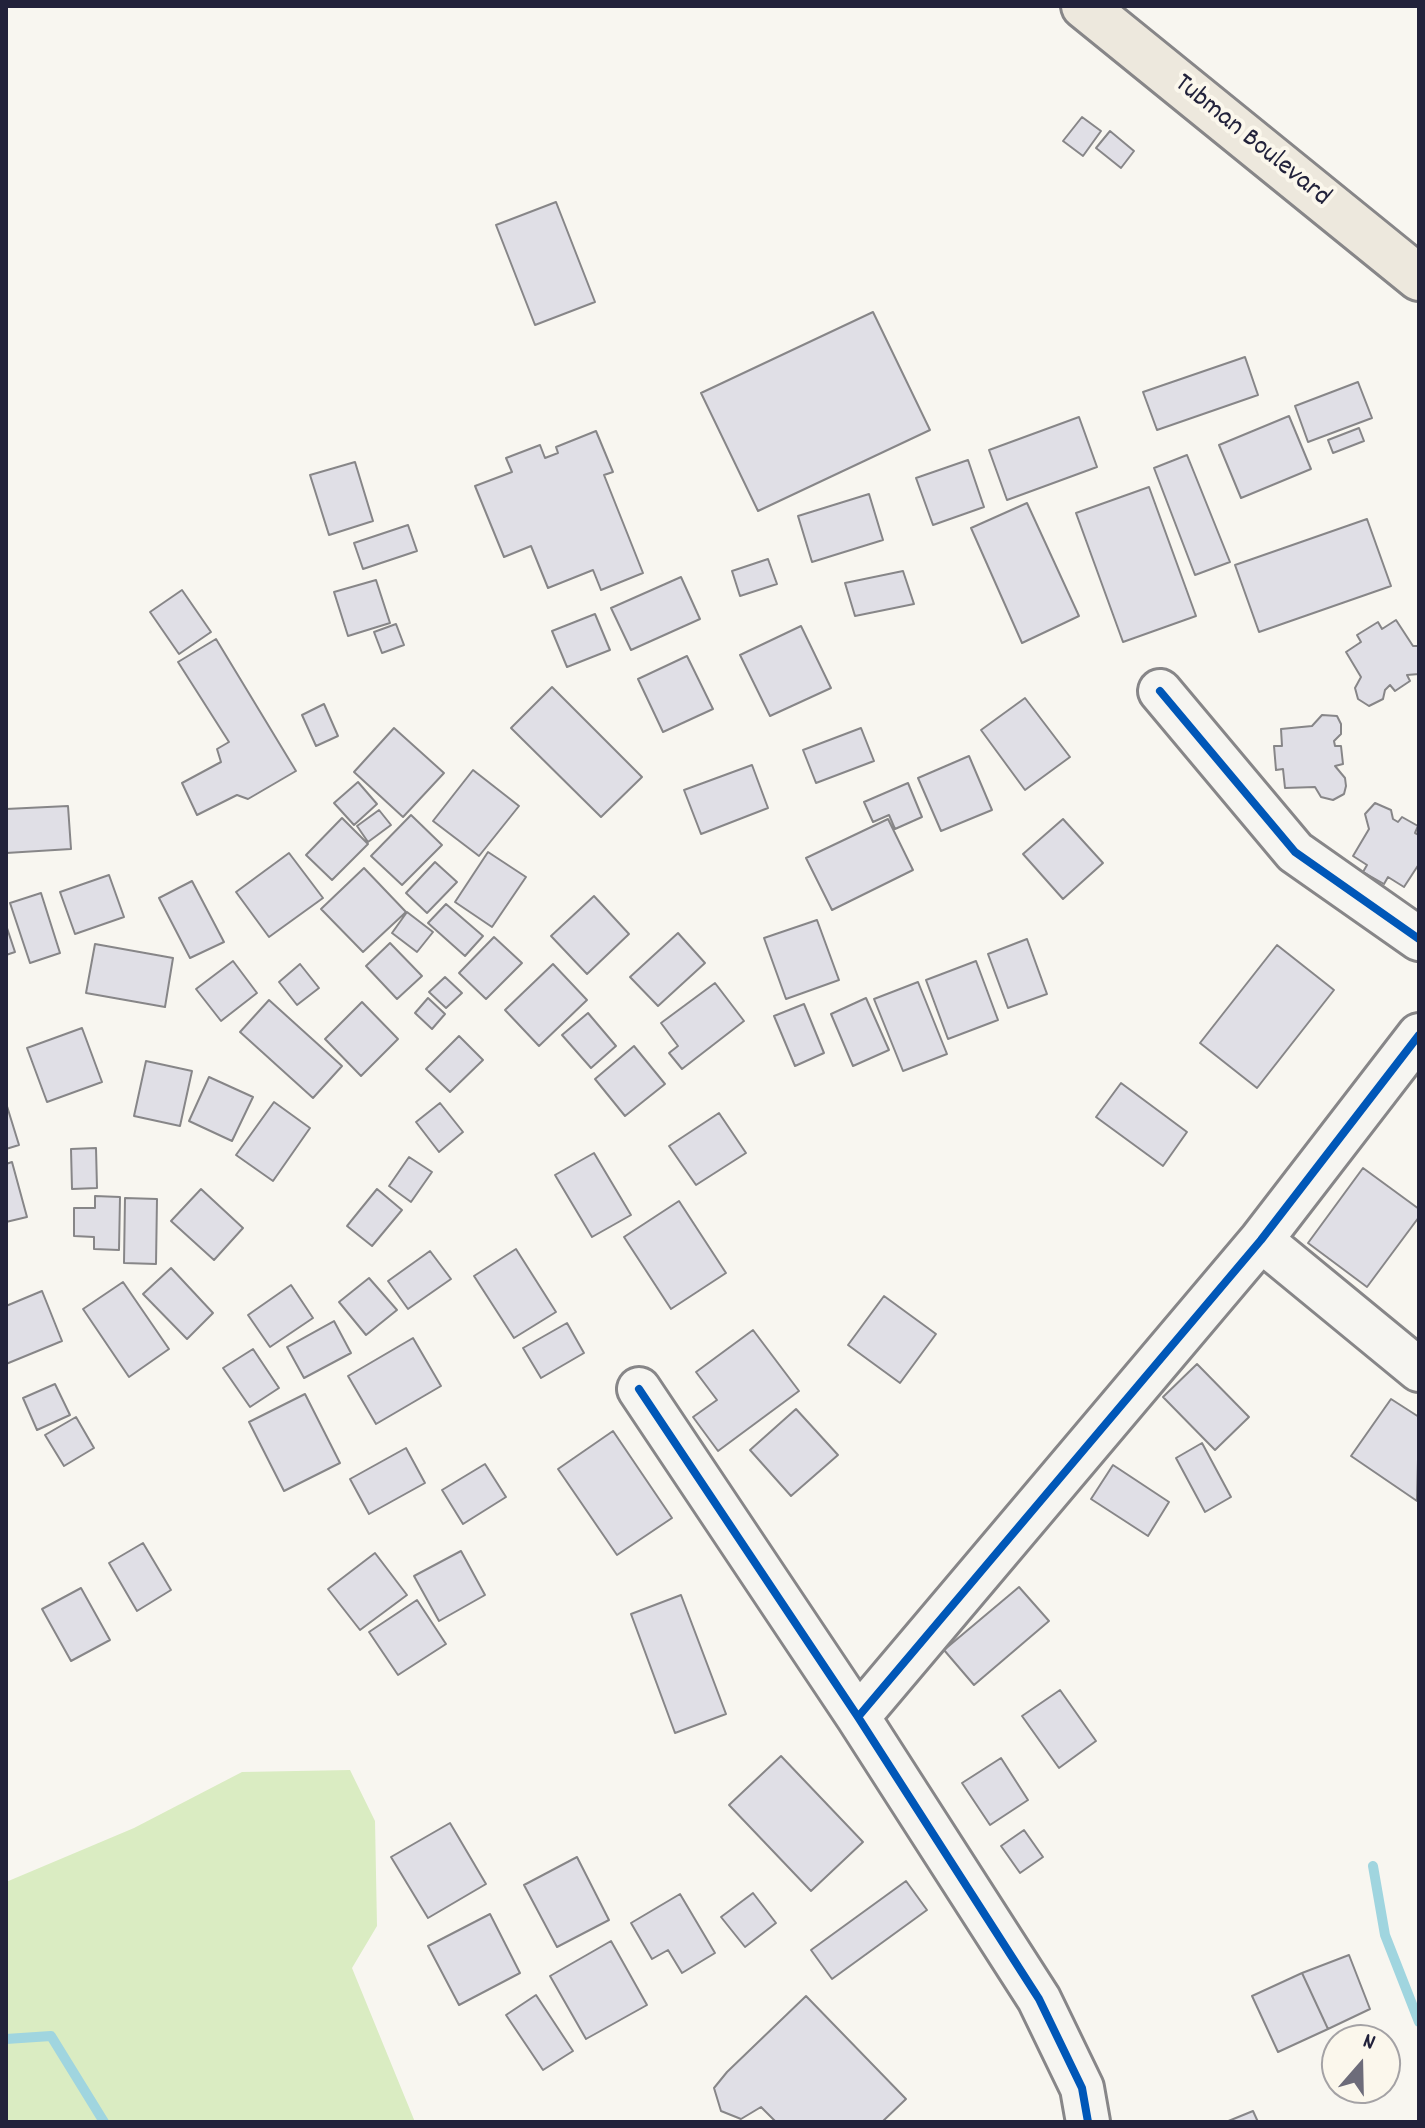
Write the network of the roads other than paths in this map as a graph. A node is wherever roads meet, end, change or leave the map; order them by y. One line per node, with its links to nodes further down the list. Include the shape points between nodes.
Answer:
1 (1084, 6): 2 (highway, Tubman Boulevard)
2 (1419, 278)
3 (1160, 691): 4 (street, via 1295,852)
4 (1419, 939)
5 (1418, 1037): 6 (street)
6 (1261, 1240): 7 (street); 9 (street)
7 (1419, 1370)
8 (639, 1389): 9 (street)
9 (858, 1717): 10 (street, via 1039,1999 1082,2088)
10 (1088, 2122)

